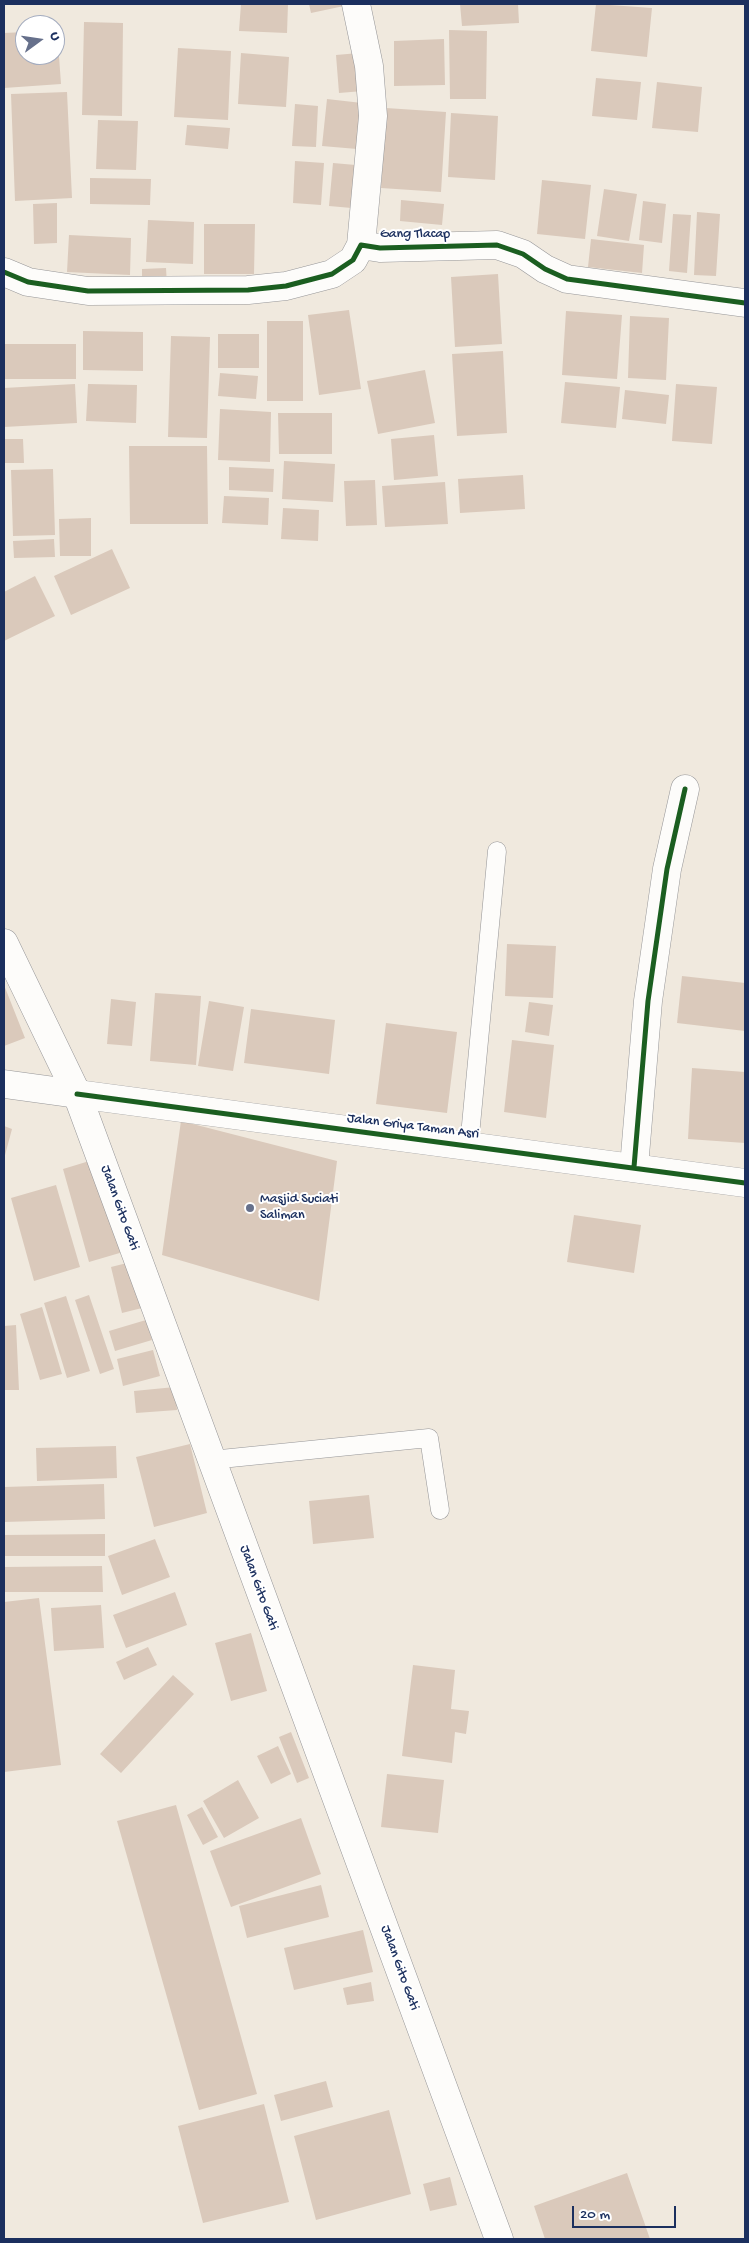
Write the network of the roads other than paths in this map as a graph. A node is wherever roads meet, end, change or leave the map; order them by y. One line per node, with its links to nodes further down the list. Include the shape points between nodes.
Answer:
1 (356, 4): 2 (street, via 369,66 373,116)
2 (361, 245): 3 (street, Gang Tlacap, via 353,260 332,274 286,286 248,290 88,291 28,282); 4 (street, Gang Tlacap, via 380,248 497,245 523,254 567,279)
3 (4, 272)
4 (745, 303)
5 (685, 789): 11 (street, via 667,870 648,1001)
6 (497, 851): 10 (lane)
7 (4, 943): 9 (street, Jalan Gito Gati)
8 (4, 1084): 9 (street, Jalan Griya Taman Asri)
9 (77, 1094): 10 (street, Jalan Griya Taman Asri); 13 (street, Jalan Gito Gati)
10 (469, 1146): 11 (street, Jalan Griya Taman Asri)
11 (634, 1167): 12 (street, Jalan Griya Taman Asri)
12 (745, 1183)
13 (211, 1460): 14 (lane, via 429,1438); 15 (street, Jalan Gito Gati)
14 (440, 1510)
15 (499, 2239)

